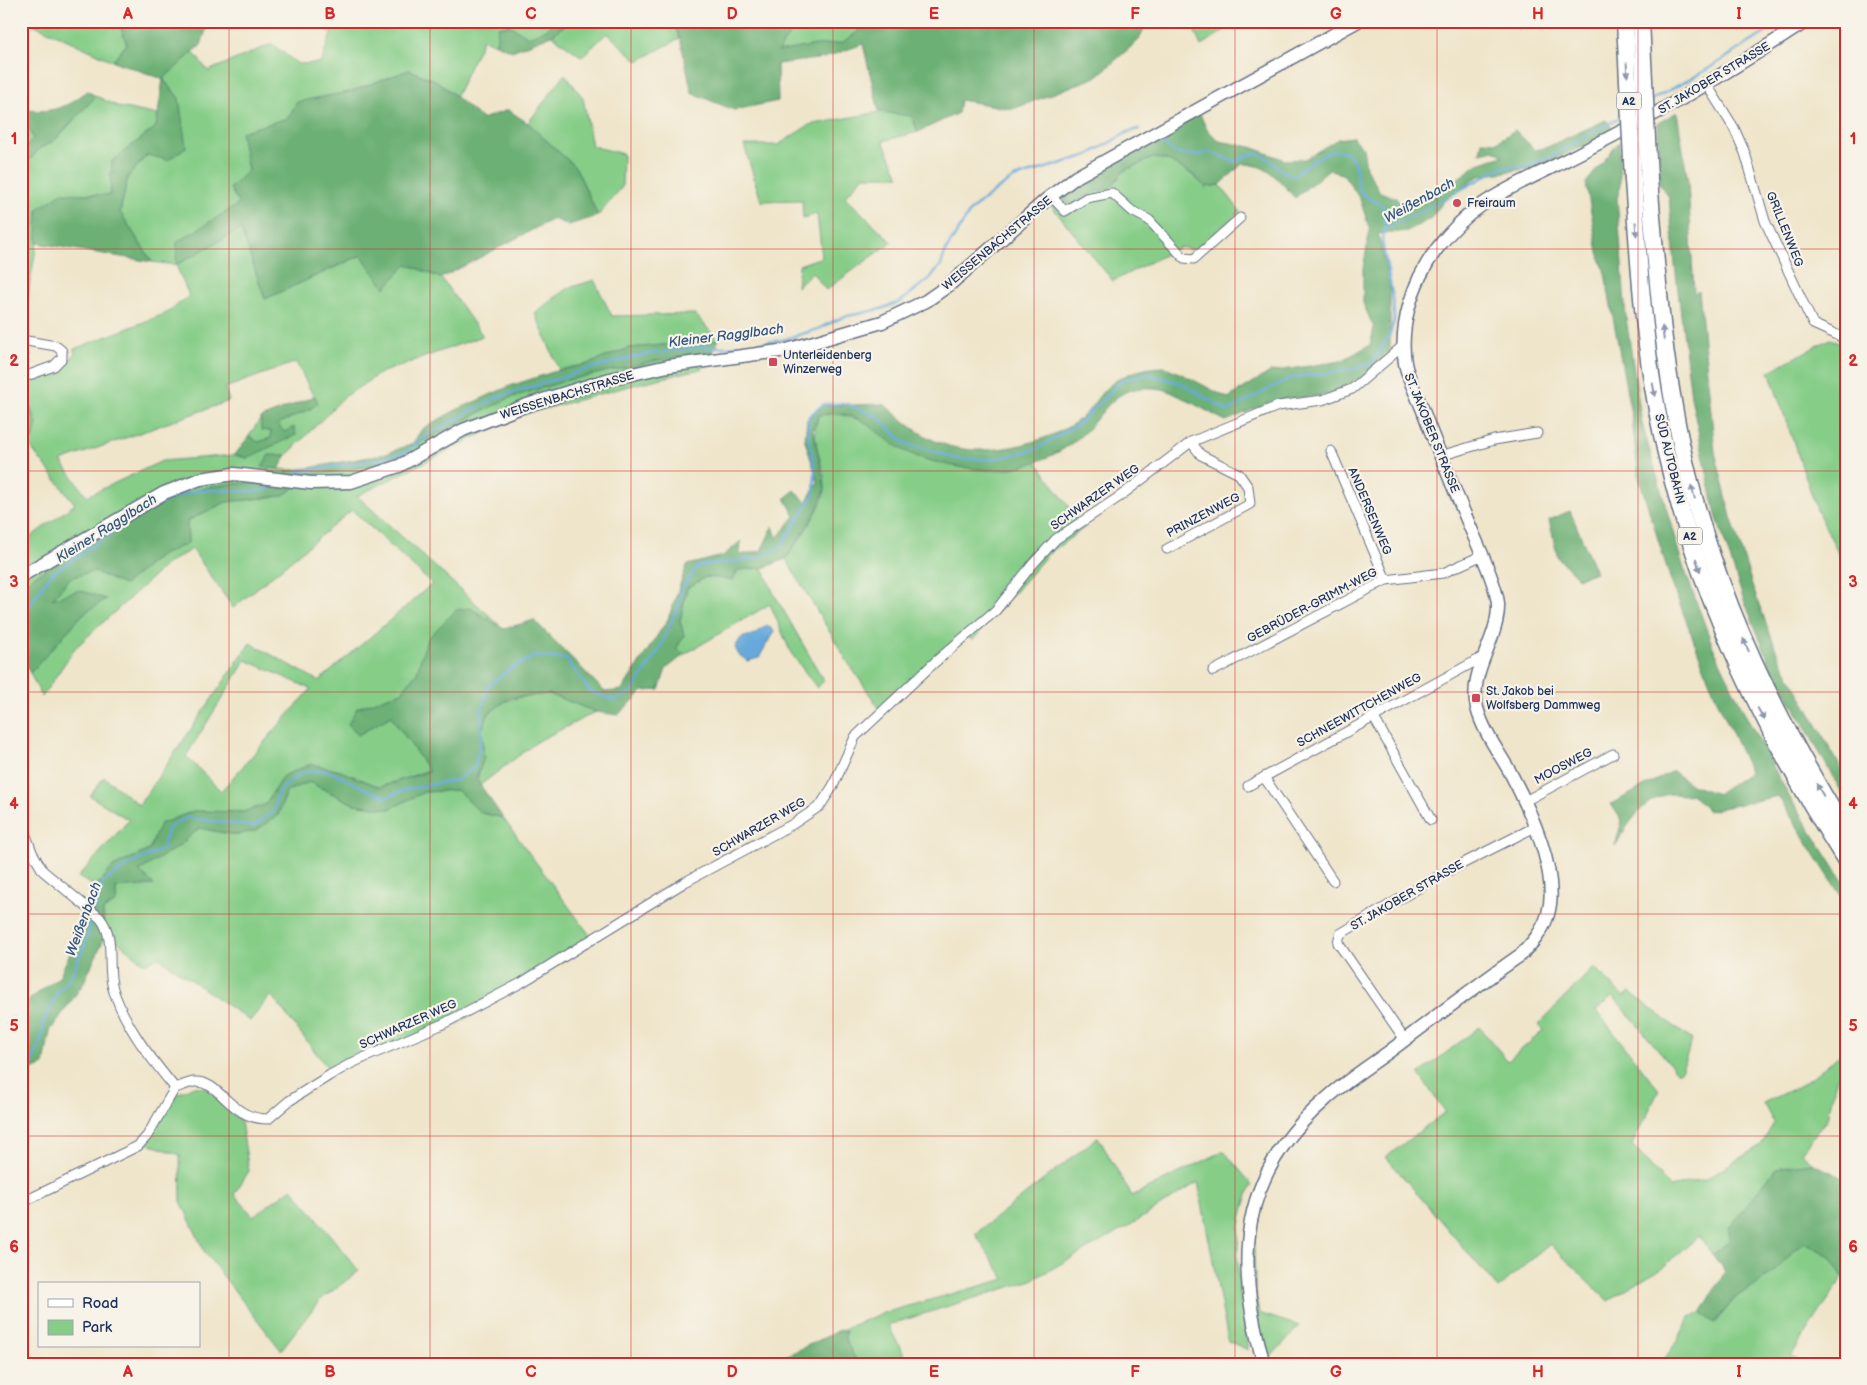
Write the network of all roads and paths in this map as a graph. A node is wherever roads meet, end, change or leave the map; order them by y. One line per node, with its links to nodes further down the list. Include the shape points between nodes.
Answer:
1 (1358, 21): 7 (main road, WEISSENBACHSTRASSE, via 1099,164)
2 (1625, 21): 6 (highway, SÜD AUTOBAHN / A2, one-way to 6, bridge)
3 (1641, 21): 6 (highway, SÜD AUTOBAHN / A2, bridge)
4 (1807, 21): 5 (main road, ST. JAKOBER STRASSE)
5 (1707, 85): 10 (street, GRILLENWEG, via 1734,128 1745,153 1765,221 1813,324); 11 (main road, ST. JAKOBER STRASSE, via 1568,159 1498,192 1462,219 1434,252 1418,283 1407,315)
6 (1641, 180): 31 (highway, SÜD AUTOBAHN / A2, one-way to 6, via 1796,748 1767,691 1712,558 1688,476 1670,384); 32 (highway, SÜD AUTOBAHN / A2, one-way to 32, via 1640,284 1653,388 1673,479 1698,565 1752,696 1814,811)
7 (1051, 196): 8 (street, via 1064,211 1086,198 1112,193 1148,220 1184,258 1194,259); 19 (main road, WEISSENBACHSTRASSE, via 949,285 926,301 882,322 787,350 668,366 610,379 524,406 463,430 399,466 358,480 311,483 234,474 200,479 164,493)
8 (1240, 218)
9 (21, 340): 12 (street, via 56,346 62,351 62,358 54,366)
10 (1846, 340)
11 (1404, 344): 14 (street, SCHWARZER WEG, via 1352,390 1322,400 1278,406); 16 (main road, ST. JAKOBER STRASSE, via 1406,366)
12 (21, 378)
13 (1538, 433): 16 (street, via 1494,440)
14 (1191, 442): 17 (street, PRINZENWEG, via 1201,455 1239,474 1248,487 1250,504); 35 (street, SCHWARZER WEG, via 1119,497 1056,539 996,610 855,737 833,786 820,806 793,824 686,882 521,983 443,1024 330,1075 289,1101 268,1119 246,1116 235,1110 213,1088 201,1083)
15 (1331, 451): 20 (street, ANDERSENWEG)
16 (1440, 456): 18 (main road, ST. JAKOBER STRASSE)
17 (1167, 549)
18 (1482, 555): 20 (street, GEBRÜDER-GRIMM-WEG, via 1443,573); 21 (main road, ST. JAKOBER STRASSE, via 1498,602 1495,630)
19 (21, 576)
20 (1386, 580): 22 (street, GEBRÜDER-GRIMM-WEG)
21 (1483, 657): 23 (street, SCHNEEWITTCHENWEG); 27 (main road, ST. JAKOBER STRASSE, via 1475,691 1477,709 1486,732)
22 (1213, 671)
23 (1373, 716): 25 (street, SCHNEEWITTCHENWEG); 28 (street)
24 (1613, 754): 27 (street, MOOSWEG)
25 (1264, 777): 26 (street, SCHNEEWITTCHENWEG); 33 (street)
26 (1248, 786)
27 (1525, 801): 30 (main road, ST. JAKOBER STRASSE)
28 (1431, 820)
29 (21, 822): 35 (street, via 43,871 100,918 109,934 112,985 127,1024)
30 (1535, 827): 34 (main road, ST. JAKOBER STRASSE, via 1546,859 1550,895 1548,913 1538,937 1522,954); 34 (street, ST. JAKOBER STRASSE, via 1444,873 1340,934 1338,943)
31 (1846, 832)
32 (1846, 861)
33 (1333, 882)
34 (1405, 1040): 37 (main road, ST. JAKOBER STRASSE, via 1323,1101 1302,1123 1279,1150 1256,1199 1248,1230 1246,1283)
35 (175, 1088): 36 (street, via 138,1146)
36 (21, 1203)
37 (1264, 1364)

